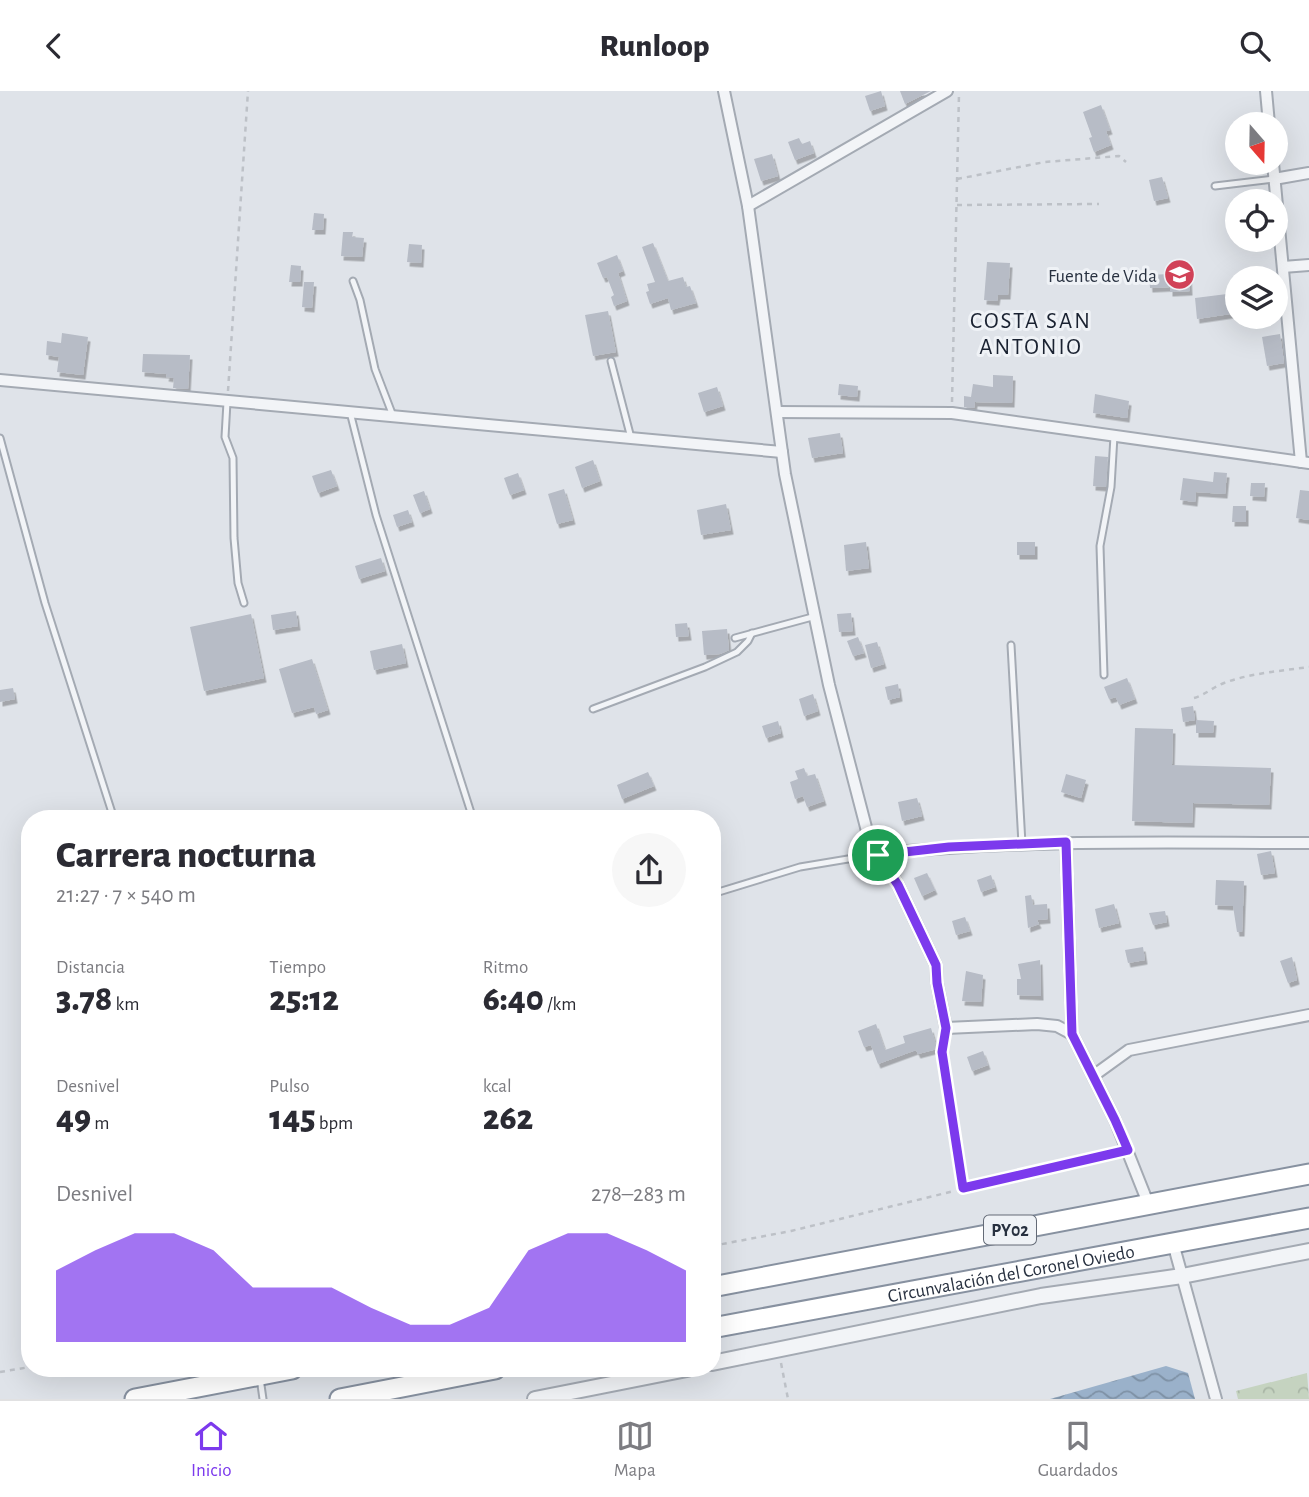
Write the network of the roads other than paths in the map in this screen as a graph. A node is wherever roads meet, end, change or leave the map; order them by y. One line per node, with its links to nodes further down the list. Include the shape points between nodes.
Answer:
1 (724, 91): 9 (street)
2 (947, 91): 9 (street)
3 (1266, 91): 4 (street)
4 (1268, 112)
5 (1309, 173): 7 (street)
6 (1274, 175): 7 (street)
7 (1274, 179): 8 (lane); 11 (street)
8 (1214, 185)
9 (748, 205): 19 (street)
10 (1309, 265): 12 (street)
11 (1283, 266)
12 (1288, 267)
13 (353, 281): 20 (lane, via 375,369)
14 (1288, 312): 25 (street)
15 (611, 361): 23 (lane)
16 (0, 380): 17 (street)
17 (227, 401): 18 (street); 26 (lane, via 225,437 233,458 234,538)
18 (350, 412): 20 (street); 34 (lane, via 376,515)
19 (777, 412): 21 (street, via 952,413); 24 (street)
20 (393, 416): 23 (street)
21 (1114, 436): 25 (street); 31 (lane, via 1100,546)
22 (0, 438): 33 (lane, via 45,603)
23 (631, 438): 24 (street)
24 (782, 452): 27 (street)
25 (1305, 463)
26 (243, 603)
27 (816, 616): 28 (lane); 38 (street, via 829,685 868,835)
28 (752, 633): 29 (lane); 32 (lane, via 737,652)
29 (735, 638)
30 (1011, 645): 37 (lane)
31 (1104, 675)
32 (593, 709)
33 (111, 810)
34 (470, 810)
35 (1066, 842): 36 (street); 37 (street); 42 (street)
36 (1309, 843)
37 (1022, 844): 38 (street)
38 (878, 855): 39 (lane, via 800,867); 41 (street, via 898,885 936,965)
39 (721, 891)
40 (1309, 1015): 43 (street, via 1129,1050)
41 (946, 1028): 42 (street, via 1037,1024 1057,1026); 45 (lane, via 942,1052)
42 (1072, 1034): 43 (street)
43 (1093, 1076): 46 (street)
44 (1309, 1174): 46 (highway, PY02)
45 (963, 1188)
46 (1148, 1203): 51 (highway, PY02)
47 (1309, 1218): 48 (highway, Circunvalación del Coronel Oviedo / PY02)
48 (1173, 1243): 50 (street); 52 (highway, Circunvalación del Coronel Oviedo / PY02)
49 (1309, 1251): 50 (street)
50 (1182, 1276): 53 (street, via 1041,1296); 62 (street)
51 (721, 1285)
52 (721, 1326)
53 (721, 1361)
54 (236, 1377): 58 (highway)
55 (260, 1377): 59 (lane)
56 (454, 1377): 60 (highway)
57 (646, 1377): 61 (street)
58 (135, 1399)
59 (263, 1399)
60 (340, 1399)
61 (535, 1399)
62 (1216, 1399)

